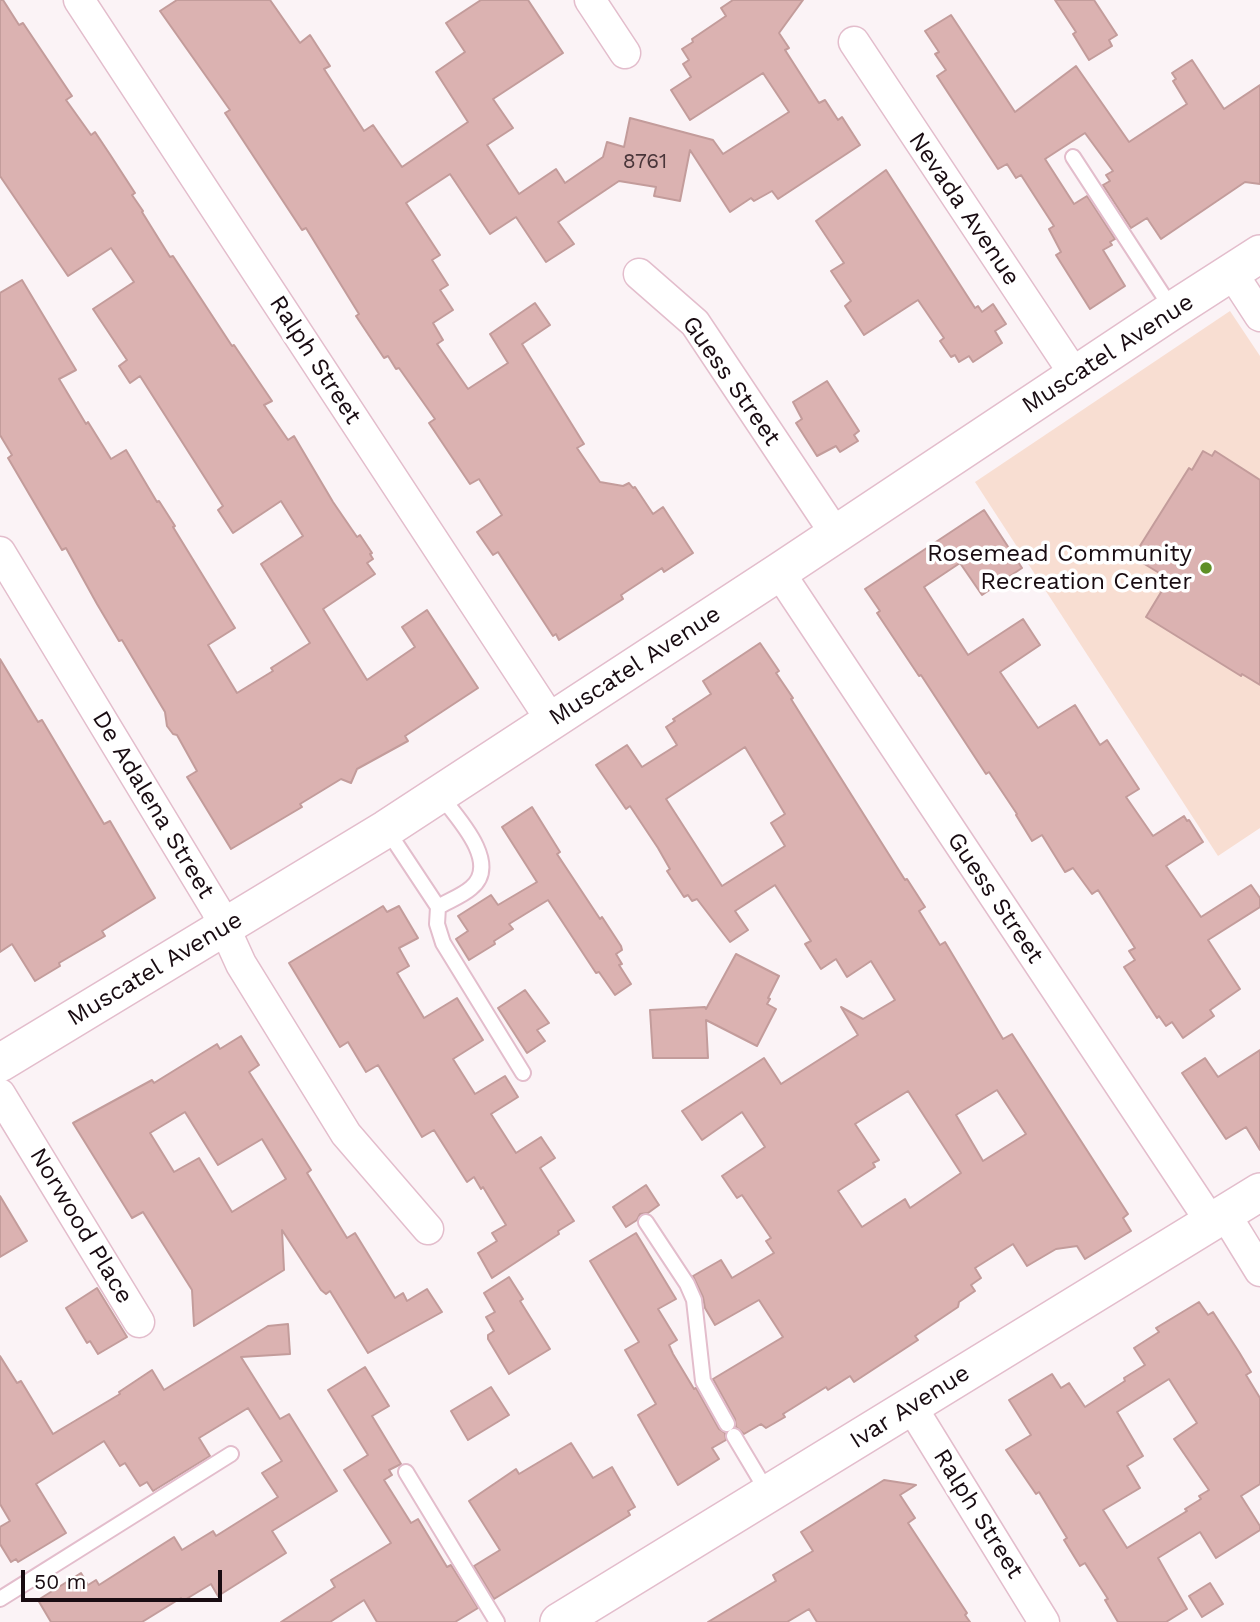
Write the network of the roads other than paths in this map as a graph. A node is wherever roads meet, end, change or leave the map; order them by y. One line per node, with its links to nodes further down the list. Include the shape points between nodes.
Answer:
1 (79, 0): 14 (street, Ralph Street)
2 (590, 0): 4 (street)
3 (854, 42): 10 (street, Nevada Avenue)
4 (625, 53)
5 (1073, 157): 8 (lane)
6 (1246, 264): 8 (street, Muscatel Avenue); 9 (street)
7 (639, 274): 11 (street, Guess Street, via 695,323)
8 (1172, 310): 10 (street, Muscatel Avenue)
9 (1260, 316)
10 (1075, 375): 11 (street, Muscatel Avenue)
11 (835, 533): 13 (street, Muscatel Avenue)
12 (0, 552): 18 (street, De Adalena Street)
13 (779, 572): 14 (street, Muscatel Avenue); 23 (street, Guess Street)
14 (551, 720): 15 (street, Muscatel Avenue)
15 (439, 794): 16 (street, Muscatel Avenue); 17 (lane, via 482,859 481,876 472,888)
16 (386, 829): 17 (lane); 18 (street, Muscatel Avenue)
17 (438, 907): 20 (lane, via 443,943)
18 (224, 927): 19 (street, Muscatel Avenue); 25 (street, De Adalena Street, via 241,964 346,1134)
19 (0, 1063)
20 (523, 1073)
21 (0, 1094): 27 (street, Norwood Place)
22 (1260, 1192): 23 (street, Ivar Avenue)
23 (1218, 1218): 26 (street, Guess Street); 28 (street, Ivar Avenue)
24 (646, 1222): 31 (lane, via 694,1300 703,1381)
25 (428, 1228)
26 (1260, 1270)
27 (139, 1322)
28 (911, 1406): 31 (street, Ivar Avenue); 35 (street, Ralph Street)
29 (231, 1454): 32 (lane)
30 (406, 1472): 33 (lane)
31 (769, 1494): 34 (street, Ivar Avenue)
32 (0, 1599)
33 (497, 1622)
34 (559, 1622)
35 (1044, 1622)

